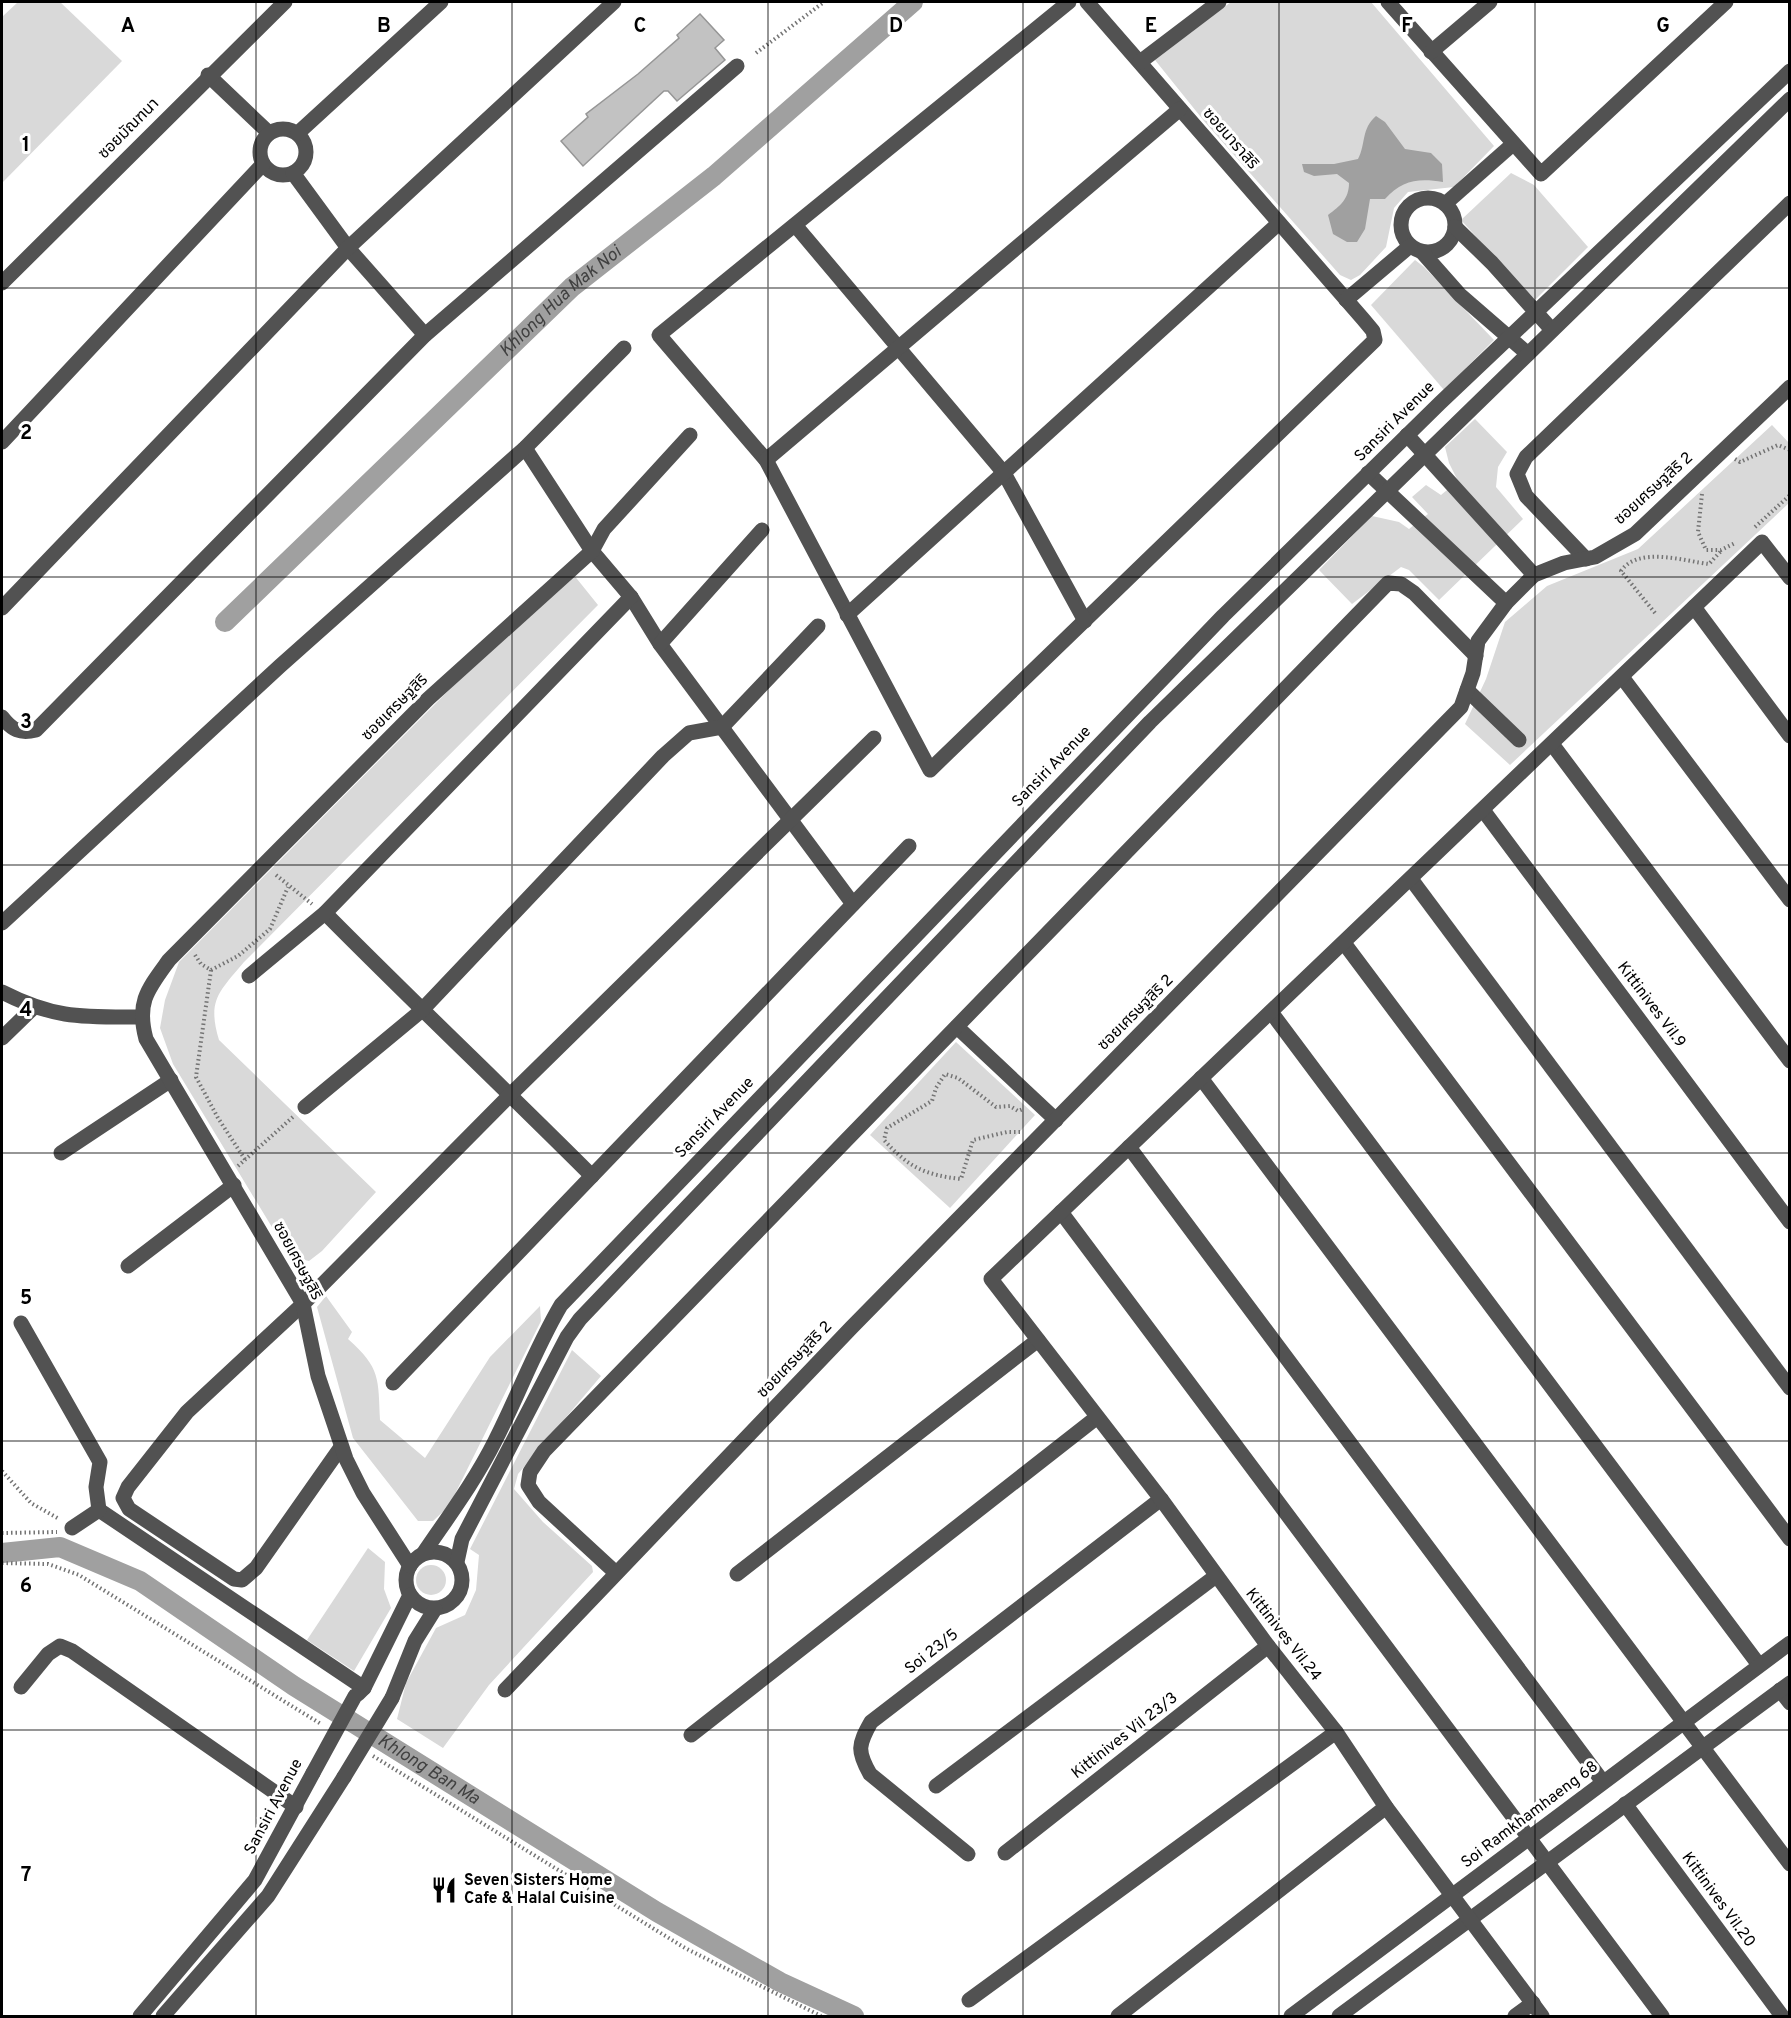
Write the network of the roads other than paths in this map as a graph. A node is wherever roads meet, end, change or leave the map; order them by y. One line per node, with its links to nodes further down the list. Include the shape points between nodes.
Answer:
1 (285, 2): 13 (street, ซอยมัณฑนา)
2 (441, 2): 18 (street)
3 (614, 2): 27 (street)
4 (1069, 2): 25 (street)
5 (1088, 2): 11 (street, ซอยนาราสิริ)
6 (1219, 2): 11 (street)
7 (1388, 2): 10 (street)
8 (1490, 2): 10 (street)
9 (1726, 2): 19 (street, via 1541,174)
10 (1431, 52): 19 (street)
11 (1140, 62): 16 (street, ซอยนาราสิริ)
12 (737, 66): 33 (street)
13 (208, 75): 17 (street); 29 (street, ซอยมัณฑนา)
14 (1787, 78): 31 (street, Sansiri Avenue)
15 (1790, 99): 32 (street)
16 (1180, 109): 24 (street, ซอยนาราสิริ); 36 (street)
17 (269, 133): 18 (street, via 284,128); 20 (street, via 260,146)
18 (298, 133): 21 (street, via 307,155)
19 (1513, 144): 23 (street)
20 (263, 164): 21 (street, via 278,175); 41 (street)
21 (293, 173): 27 (street)
22 (1790, 203): 50 (street, via 1526,457 1517,474 1526,496)
23 (1445, 204): 26 (street); 28 (street, via 1428,198 1405,211 1403,236)
24 (1280, 223): 30 (street, ซอยนาราสิริ); 45 (street)
25 (795, 225): 36 (street); 44 (street, via 660,335)
26 (1455, 227): 28 (street, via 1446,245 1431,253); 31 (street)
27 (348, 248): 33 (street); 56 (street)
28 (1416, 249): 30 (street); 34 (street)
29 (2, 283)
30 (1346, 300): 59 (street, ซอยนาราสิริ, via 1373,332 1375,340)
31 (1536, 313): 32 (street); 34 (street, Sansiri Avenue)
32 (1552, 330): 37 (street)
33 (425, 335): 66 (street, via 36,730 23,733 9,727)
34 (1509, 338): 37 (street); 40 (street, Sansiri Avenue)
35 (624, 348): 42 (street)
36 (897, 348): 44 (street); 45 (street)
37 (1528, 354): 43 (street)
38 (1790, 387): 50 (street, ซอยเศรษฐสิริ 2, via 1635,534)
39 (690, 435): 49 (street, ซอยเศรษฐสิริ, via 604,529)
40 (1407, 435): 43 (street); 46 (street, Sansiri Avenue)
41 (2, 442)
42 (525, 448): 49 (street); 81 (street, via 280,666)
43 (1424, 454): 47 (street); 51 (street)
44 (766, 460): 57 (street)
45 (1004, 473): 57 (street); 59 (street)
46 (1368, 473): 47 (street); 58 (street, Sansiri Avenue)
47 (1385, 491): 54 (street); 61 (street)
48 (762, 530): 62 (street)
49 (592, 551): 53 (street); 89 (street, ซอยเศรษฐสิริ, via 428,699 186,943 149,988)
50 (1586, 559): 51 (street, ซอยเศรษฐสิริ 2)
51 (1534, 575): 54 (street, ซอยเศรษฐสิริ 2)
52 (1790, 578): 55 (street, via 1762,542)
53 (631, 597): 62 (street); 80 (street)
54 (1506, 603): 63 (street, ซอยเศรษฐสิริ 2, via 1478,641)
55 (1695, 607): 64 (street); 68 (street)
56 (2, 608)
57 (848, 615): 59 (street, via 930,770)
58 (1220, 620): 61 (street); 72 (street, Sansiri Avenue)
59 (1085, 621)
60 (818, 626): 67 (street)
61 (1237, 637): 73 (street)
62 (660, 644): 67 (street)
63 (1476, 656): 65 (street, ซอยเศรษฐสิริ 2); 91 (street, via 1414,593 1401,584 1388,583)
64 (1622, 677): 71 (street); 78 (street)
65 (1467, 690): 70 (street); 98 (street, ซอยเศรษฐสิริ 2, via 1461,707 1426,745)
66 (2, 717)
67 (722, 727): 75 (street); 87 (street, via 689,733 663,756)
68 (1790, 736)
69 (874, 738): 75 (street)
70 (1519, 740)
71 (1552, 744): 74 (street); 93 (street)
72 (1097, 746): 73 (street); 85 (street, Sansiri Avenue)
73 (1113, 762): 90 (street)
74 (1483, 810): 77 (street); 104 (street, Kittinives Vil.9)
75 (791, 818): 79 (street); 96 (street)
76 (909, 846): 79 (street)
77 (1411, 879): 82 (street); 112 (street)
78 (1790, 900)
79 (853, 904): 101 (street)
80 (325, 913): 83 (street); 87 (street)
81 (2, 923)
82 (1344, 942): 88 (street); 120 (street)
83 (249, 976)
84 (2, 992): 86 (street)
85 (848, 1005): 90 (street); 105 (street, Sansiri Avenue)
86 (33, 1008): 89 (street, via 76,1017); 92 (street)
87 (421, 1011): 96 (street); 97 (street)
88 (1271, 1012): 94 (street); 131 (street)
89 (140, 1017): 95 (street, ซอยเศรษฐสิริ, via 146,1039)
90 (865, 1021): 107 (street)
91 (957, 1027): 98 (street); 124 (street, via 544,1451 528,1485 539,1502)
92 (2, 1038)
93 (1790, 1061)
94 (1201, 1078): 99 (street); 136 (street)
95 (171, 1080): 100 (street); 102 (street, ซอยเศรษฐสิริ)
96 (511, 1094): 101 (street); 108 (street)
97 (305, 1107)
98 (1056, 1120): 124 (street, ซอยเศรษฐสิริ 2)
99 (1129, 1147): 103 (street); 140 (street)
100 (61, 1153)
101 (592, 1176): 111 (street)
102 (231, 1179): 106 (street); 108 (street, ซอยเศรษฐสิริ)
103 (1061, 1212): 110 (street, Kittinives Vil.24, via 991,1279); 145 (street)
104 (1790, 1222)
105 (609, 1256): 107 (street); 113 (street, Sansiri Avenue, via 561,1305 542,1336)
106 (128, 1266)
107 (624, 1272): 114 (street, via 567,1337)
108 (303, 1304): 116 (street, ซอยเศรษฐสิริ, via 318,1376); 116 (street, via 187,1412 123,1498 129,1509 234,1579 242,1580 256,1568)
109 (21, 1323): 118 (street, via 100,1462 96,1487)
110 (1038, 1340): 115 (street, Kittinives Vil.24); 125 (street)
111 (393, 1383)
112 (1790, 1388)
113 (512, 1406): 114 (street); 121 (street, Sansiri Avenue, via 477,1474)
114 (528, 1412): 122 (street, via 462,1539)
115 (1096, 1418): 117 (street, Kittinives Vil.24); 138 (street)
116 (341, 1447): 123 (street, ซอยเศรษฐสิริ, via 363,1493)
117 (1161, 1499): 126 (street, Kittinives Vil.24); 147 (street, Soi 23/5, via 871,1722 861,1739 860,1756 870,1774)
118 (99, 1510): 119 (street); 134 (street)
119 (72, 1528)
120 (1790, 1539)
121 (423, 1554): 122 (street, via 441,1552); 123 (street)
122 (457, 1562): 128 (street, via 463,1579 458,1596)
123 (410, 1566): 127 (street, via 406,1576)
124 (616, 1573): 133 (street, ซอยเศรษฐสิริ 2)
125 (737, 1574)
126 (1216, 1576): 130 (street, Kittinives Vil.24); 141 (street)
127 (410, 1596): 128 (street); 134 (street, Sansiri Avenue)
128 (435, 1609): 153 (street, bridge, via 415,1641 392,1698 344,1777 268,1896)
129 (1790, 1643): 131 (street, Soi Ramkhamhaeng 68)
130 (1268, 1646): 137 (street, Kittinives Vil.24); 146 (street, Kittinives Vil 23/3)
131 (1759, 1665): 136 (street, Soi Ramkhamhaeng 68)
132 (21, 1687): 144 (street, via 48,1654 60,1646 72,1651)
133 (505, 1690)
134 (360, 1692): 144 (street, Sansiri Avenue, bridge)
135 (1786, 1692): 139 (street)
136 (1683, 1722): 139 (street); 140 (street, Soi Ramkhamhaeng 68)
137 (1336, 1732): 143 (street, Kittinives Vil.24); 154 (street)
138 (691, 1735)
139 (1703, 1747): 142 (street); 149 (street)
140 (1603, 1782): 145 (street, Soi Ramkhamhaeng 68)
141 (936, 1786)
142 (1625, 1804): 148 (street); 164 (street, Kittinives Vil.20)
143 (1386, 1807): 150 (street, Kittinives Vil.24); 158 (street)
144 (296, 1808): 152 (street, Sansiri Avenue, via 255,1880)
145 (1528, 1839): 148 (street); 150 (street, Soi Ramkhamhaeng 68)
146 (1005, 1853)
147 (968, 1854)
148 (1547, 1863): 151 (street); 163 (street)
149 (1790, 1864)
150 (1453, 1895): 151 (street, Kittinives Vil.24); 159 (street, Soi Ramkhamhaeng 68)
151 (1472, 1919): 155 (street, Kittinives Vil.24); 160 (street)
152 (202, 1944): 153 (street); 156 (street, Sansiri Avenue)
153 (214, 1957): 157 (street)
154 (969, 2000)
155 (1533, 2003): 161 (street); 162 (street, Kittinives Vil.24)
156 (140, 2016)
157 (163, 2016)
158 (1118, 2016)
159 (1291, 2016)
160 (1339, 2016)
161 (1515, 2016)
162 (1542, 2016)
163 (1662, 2016)
164 (1782, 2016)

